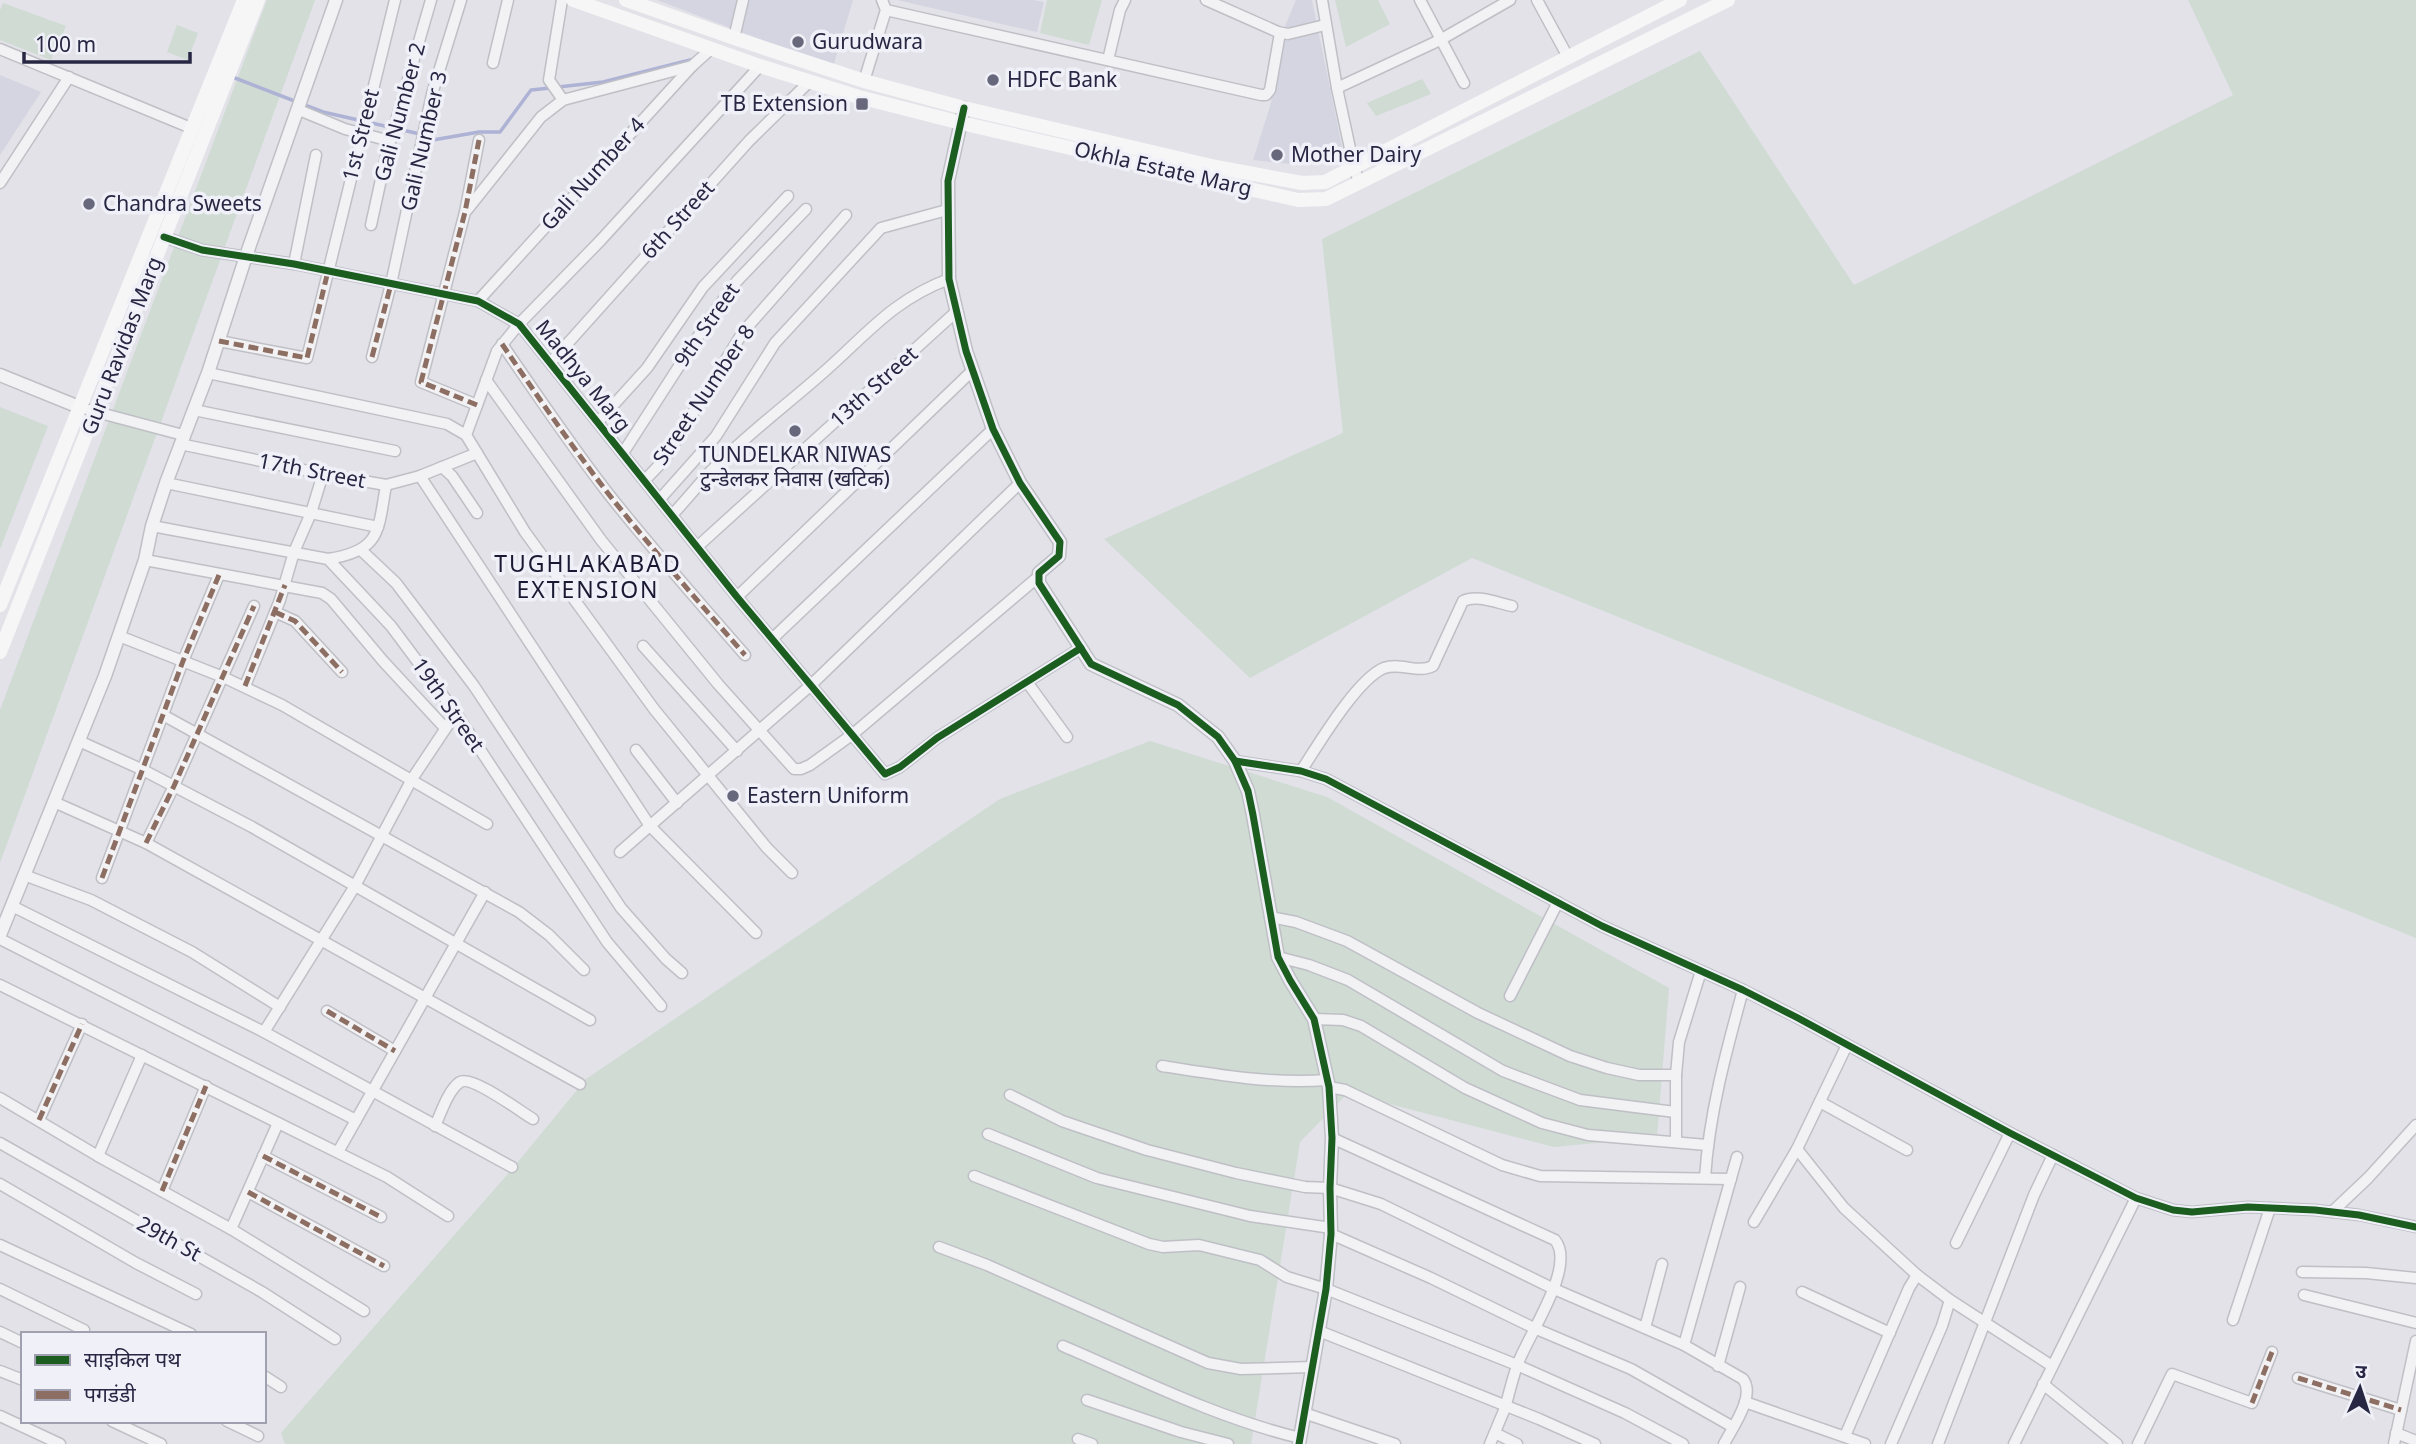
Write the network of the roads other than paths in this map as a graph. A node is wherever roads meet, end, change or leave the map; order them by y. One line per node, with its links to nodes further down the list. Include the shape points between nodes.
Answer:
1 (244, 0): 41 (main road, Guru Ravidas Marg)
2 (258, 0): 55 (main road, Guru Ravidas Marg)
3 (337, 0): 39 (street)
4 (395, 0): 42 (street, 1st Street)
5 (431, 0): 44 (street, Gali Number 2)
6 (461, 0): 60 (street, Gali Number 3, via 432,94)
7 (508, 0): 29 (street)
8 (562, 0): 37 (street, via 549,80)
9 (573, 0): 26 (main road, Okhla Estate Marg)
10 (626, 0): 23 (main road, Okhla Estate Marg)
11 (743, 0): 23 (street)
12 (1125, 0): 28 (street)
13 (1206, 0): 22 (street)
14 (1322, 0): 21 (street)
15 (1420, 0): 24 (street)
16 (1510, 0): 24 (street)
17 (1537, 0): 27 (street)
18 (1680, 0): 27 (main road, Okhla Estate Marg)
19 (1728, 0): 47 (main road, Okhla Estate Marg)
20 (884, 5): 28 (street); 33 (street)
21 (1325, 25): 22 (street); 36 (street)
22 (1280, 33): 28 (street, via 1266,95)
23 (734, 38): 33 (main road, Okhla Estate Marg)
24 (1440, 40): 35 (street); 36 (street)
25 (0, 49): 32 (street)
26 (711, 49): 30 (street, Gali Number 4); 31 (main road, Okhla Estate Marg)
27 (1568, 57): 46 (main road, Okhla Estate Marg)
28 (1108, 60)
29 (493, 63)
30 (692, 66): 37 (street); 62 (street, Gali Number 4)
31 (760, 66): 34 (main road, Okhla Estate Marg); 64 (street)
32 (69, 77): 41 (street); 48 (street)
33 (864, 81): 38 (main road, Okhla Estate Marg)
34 (809, 82): 40 (main road, Okhla Estate Marg); 68 (street, 6th Street, via 749,141)
35 (1464, 83)
36 (1337, 88): 46 (street)
37 (563, 100): 52 (street, via 541,117)
38 (964, 108): 40 (street); 46 (main road, Okhla Estate Marg, via 1302,183 1325,182)
39 (299, 110): 42 (street); 56 (street)
40 (961, 123): 47 (main road, Okhla Estate Marg, via 1298,200 1326,199); 51 (street, via 948,181)
41 (191, 128): 74 (main road, Guru Ravidas Marg)
42 (362, 134): 44 (street); 58 (street, 1st Street)
43 (479, 140): 52 (street)
44 (390, 141): 54 (street, Gali Number 2)
45 (316, 155): 57 (street)
46 (1354, 167): 47 (street)
47 (1359, 182)
48 (0, 183)
49 (788, 196): 77 (street, via 703,287 647,368)
50 (806, 209): 83 (street, 9th Street, via 737,281)
51 (947, 210): 59 (street); 91 (street, via 881,228 775,343 716,436)
52 (465, 212): 61 (street)
53 (846, 215): 87 (street, Street Number 8, via 743,332 664,460)
54 (371, 225)
55 (164, 237): 56 (street, Madhya Marg, via 202,250); 76 (main road, Guru Ravidas Marg)
56 (246, 256): 57 (street, Madhya Marg); 65 (street)
57 (294, 264): 58 (street, Madhya Marg)
58 (328, 271): 60 (street, Madhya Marg); 65 (street, 1st Street, via 307,358)
59 (949, 279): 63 (street); 94 (street, via 925,288 875,322 713,469)
60 (391, 284): 61 (street, Madhya Marg); 67 (street, Gali Number 3)
61 (445, 295): 62 (street, Madhya Marg); 73 (street, via 421,383)
62 (478, 301): 64 (street, Madhya Marg)
63 (957, 312): 69 (street); 97 (street, 13th Street)
64 (519, 324): 66 (street); 68 (street, Madhya Marg)
65 (219, 341): 70 (street)
66 (502, 344): 72 (street); 115 (street, via 606,491)
67 (372, 357)
68 (551, 362): 77 (street, Madhya Marg)
69 (972, 371): 78 (street); 105 (street)
70 (208, 373): 75 (street); 79 (street, via 447,424)
71 (0, 375): 74 (street)
72 (486, 380): 73 (street); 125 (street, via 601,540)
73 (477, 405): 79 (street)
74 (79, 407): 76 (street, 17th Street); 106 (main road, Guru Ravidas Marg)
75 (194, 410): 80 (street); 81 (street)
76 (96, 412): 80 (street, 17th Street); 114 (main road, Guru Ravidas Marg)
77 (598, 422): 83 (street, Madhya Marg)
78 (993, 429): 89 (street); 111 (street)
79 (466, 435): 82 (street)
80 (182, 439): 85 (street, 17th Street); 88 (street)
81 (395, 451)
82 (477, 453): 84 (street, 17th Street); 135 (street, via 525,532 587,619)
83 (623, 453): 87 (street, Madhya Marg)
84 (442, 467): 86 (street, 17th Street); 93 (street)
85 (323, 474): 90 (street, 17th Street); 92 (street)
86 (420, 476): 90 (street, 17th Street); 141 (street)
87 (645, 480): 91 (street, Madhya Marg)
88 (166, 483): 92 (street); 95 (street)
89 (1020, 483): 103 (street, via 1060,542 1059,556); 120 (street)
90 (386, 485): 96 (street)
91 (660, 499): 94 (street, Madhya Marg)
92 (311, 513): 96 (street); 99 (street)
93 (477, 513)
94 (673, 514): 97 (street, Madhya Marg)
95 (152, 526): 99 (street); 101 (street)
96 (378, 527): 98 (street, via 373,541)
97 (697, 547): 105 (street, Madhya Marg)
98 (361, 550): 100 (street); 161 (street, via 396,583 467,677 621,908)
99 (294, 551): 100 (street); 104 (street)
100 (328, 559): 122 (street, 19th Street, via 391,626)
101 (145, 560): 102 (street); 110 (street)
102 (219, 575): 104 (street); 116 (street)
103 (1038, 577): 113 (street); 126 (street)
104 (285, 585): 109 (street); 124 (street, via 331,599)
105 (737, 597): 111 (street, Madhya Marg)
106 (0, 605)
107 (254, 606): 118 (street)
108 (1512, 606): 134 (street, via 1476,598 1463,601 1433,666 1418,670 1396,665 1378,671 1341,711)
109 (275, 612): 117 (street, via 295,621); 121 (street)
110 (119, 636): 116 (street); 129 (street)
111 (773, 638): 120 (street, Madhya Marg)
112 (643, 646): 131 (street)
113 (1081, 648): 119 (street); 132 (street, via 1091,664 1178,705 1218,737)
114 (0, 652)
115 (745, 655)
116 (183, 661): 118 (street); 123 (street)
117 (342, 672)
118 (223, 677): 121 (street); 127 (street)
119 (1027, 682): 126 (street, Madhya Marg, via 885,774); 128 (street)
120 (811, 685): 125 (street); 126 (street, Madhya Marg)
121 (245, 687): 136 (street)
122 (456, 713): 124 (street); 166 (street, 19th Street, via 607,942)
123 (163, 715): 127 (street); 133 (street)
124 (444, 728): 136 (street)
125 (760, 730): 126 (street, via 794,769 810,765); 131 (street)
126 (853, 734)
127 (197, 735): 137 (street); 143 (street)
128 (1067, 737)
129 (79, 741): 133 (street); 138 (street)
130 (636, 750): 139 (street)
131 (737, 751): 135 (street)
132 (1235, 761): 134 (street); 153 (street, via 1248,791)
133 (143, 770): 137 (street); 142 (street)
134 (1301, 771): 151 (street, via 1326,779)
135 (709, 776): 139 (street); 146 (street)
136 (412, 779): 140 (street); 143 (street)
137 (174, 786): 144 (street); 149 (street)
138 (54, 802): 142 (street); 147 (street)
139 (677, 803): 141 (street)
140 (487, 824)
141 (650, 826): 145 (street); 154 (street)
142 (119, 830): 144 (street); 148 (street)
143 (381, 834): 149 (street); 150 (street)
144 (146, 843): 156 (street)
145 (620, 852)
146 (792, 873)
147 (24, 875): 152 (street); 167 (street, via 91,901 192,952)
148 (102, 878)
149 (355, 886): 156 (street); 157 (street)
150 (485, 892): 157 (street); 159 (street, via 549,935)
151 (1558, 902): 160 (street); 164 (street)
152 (12, 906): 155 (street); 172 (street)
153 (1270, 917): 158 (street); 177 (street, via 1347,941 1478,1013 1570,1056 1639,1075)
154 (756, 933)
155 (0, 937): 187 (street)
156 (321, 940): 165 (street); 167 (street)
157 (455, 944): 165 (street); 170 (street)
158 (1278, 957): 169 (street); 185 (street, via 1348,980 1493,1065 1532,1082 1580,1100)
159 (584, 970)
160 (1701, 971): 163 (street); 177 (street, via 1679,1042)
161 (682, 973)
162 (0, 985): 171 (street)
163 (1743, 990): 173 (street); 197 (street, via 1718,1082)
164 (1510, 996)
165 (423, 998): 174 (street); 178 (street)
166 (661, 1006)
167 (280, 1007): 172 (street)
168 (327, 1011): 174 (street)
169 (1314, 1019): 179 (street); 195 (street, via 1361,1026 1465,1088 1542,1123 1588,1135)
170 (590, 1020)
171 (82, 1024): 175 (street); 188 (street)
172 (264, 1032): 181 (street)
173 (1847, 1045): 184 (street); 192 (street)
174 (395, 1051): 181 (street)
175 (142, 1055): 180 (street); 202 (street)
176 (1162, 1066): 179 (street, via 1246,1080)
177 (1676, 1075): 185 (street)
178 (580, 1084)
179 (1328, 1084): 194 (street); 207 (street, via 1522,1172)
180 (206, 1086): 189 (street); 211 (street)
181 (372, 1091): 187 (street); 191 (street)
182 (1010, 1095): 210 (street, via 1062,1121 1147,1150 1305,1187)
183 (0, 1098): 188 (street)
184 (1821, 1102): 198 (street); 199 (street)
185 (1675, 1112): 195 (street)
186 (533, 1119): 191 (street, via 464,1080 453,1090)
187 (356, 1120): 200 (street)
188 (40, 1121): 202 (street)
189 (278, 1122): 200 (street); 203 (street)
190 (2416, 1125): 215 (street)
191 (435, 1126): 205 (street)
192 (2010, 1133): 201 (street); 222 (street)
193 (988, 1134): 221 (street, via 1097,1178)
194 (1332, 1139): 210 (street); 233 (street, via 1555,1240 1562,1254)
195 (1676, 1142): 197 (street)
196 (0, 1143): 249 (street, 29th St, via 262,1292)
197 (1707, 1145): 207 (street)
198 (1797, 1149): 218 (street); 228 (street, via 1844,1208)
199 (1907, 1150)
200 (338, 1152): 216 (street)
201 (2053, 1155): 213 (street); 240 (street)
202 (98, 1156): 211 (street)
203 (263, 1156): 212 (street); 217 (street)
204 (1737, 1157): 208 (street)
205 (512, 1167)
206 (974, 1176): 232 (street, via 1149,1244 1199,1245 1260,1261 1297,1282)
207 (1705, 1178): 208 (street)
208 (1731, 1179): 252 (street)
209 (0, 1184): 235 (street)
210 (1330, 1188): 221 (street); 233 (street, via 1381,1204)
211 (162, 1191): 220 (street)
212 (248, 1192): 220 (street); 226 (street)
213 (2136, 1198): 214 (street, via 2192,1212); 257 (street)
214 (2270, 1208): 215 (street); 239 (street)
215 (2332, 1212): 219 (street)
216 (448, 1216)
217 (381, 1217)
218 (1754, 1222)
219 (2416, 1227)
220 (231, 1228): 238 (street)
221 (1331, 1231): 232 (street); 242 (street)
222 (1956, 1243)
223 (0, 1245): 247 (street)
224 (939, 1247): 258 (street, via 1208,1363 1241,1369)
225 (1662, 1264): 243 (street)
226 (384, 1266)
227 (2302, 1272): 229 (street)
228 (1917, 1275): 237 (street); 248 (street)
229 (2416, 1278)
230 (1740, 1287): 256 (street)
231 (0, 1289): 244 (street)
232 (1326, 1289): 245 (street); 255 (street)
233 (1554, 1289): 242 (street); 243 (street)
234 (1802, 1292): 248 (street)
235 (196, 1294)
236 (2304, 1295): 241 (street)
237 (1950, 1300): 240 (street); 292 (street)
238 (364, 1311)
239 (2233, 1320)
240 (1984, 1322): 257 (street); 293 (street)
241 (2416, 1323)
242 (1534, 1328): 255 (street); 274 (street, via 1631,1368)
243 (1645, 1328): 252 (street)
244 (84, 1329)
245 (1320, 1331): 258 (street); 268 (street)
246 (0, 1332): 251 (street)
247 (187, 1332)
248 (1890, 1334): 276 (street)
249 (335, 1339)
250 (2416, 1341): 265 (street)
251 (21, 1342)
252 (1684, 1345): 256 (street)
253 (1063, 1346): 280 (street, via 1225,1415)
254 (2272, 1352): 296 (street, via 2252,1403 2172,1374)
255 (1517, 1365): 268 (street); 289 (street)
256 (1718, 1366): 267 (street, via 1743,1379 1748,1390)
257 (2052, 1366): 263 (street)
258 (1313, 1367): 270 (street)
259 (0, 1371): 262 (street)
260 (266, 1377): 264 (street)
261 (2298, 1378): 269 (street)
262 (21, 1379)
263 (2043, 1384): 294 (street); 295 (street)
264 (281, 1387)
265 (2411, 1390): 269 (street)
266 (1087, 1400): 285 (street)
267 (1745, 1402): 274 (street); 276 (street)
268 (1505, 1407): 277 (street); 288 (street)
269 (2401, 1410): 278 (street)
270 (1304, 1413): 280 (street); 286 (street)
271 (0, 1416): 282 (street)
272 (115, 1423): 283 (street)
273 (231, 1423): 275 (street)
274 (1733, 1427): 290 (street)
275 (258, 1436)
276 (1845, 1436): 291 (street)
277 (1492, 1438): 287 (street)
278 (2395, 1438): 281 (street)
279 (1078, 1439): 284 (street)
280 (1299, 1441)
281 (2416, 1441)
282 (60, 1444)
283 (161, 1444)
284 (1092, 1444)
285 (1228, 1444)
286 (1395, 1444)
287 (1517, 1444)
288 (1595, 1444)
289 (1683, 1444)
290 (1724, 1444)
291 (1865, 1444)
292 (1891, 1444)
293 (1938, 1444)
294 (2014, 1444)
295 (2117, 1444)
296 (2138, 1444)

